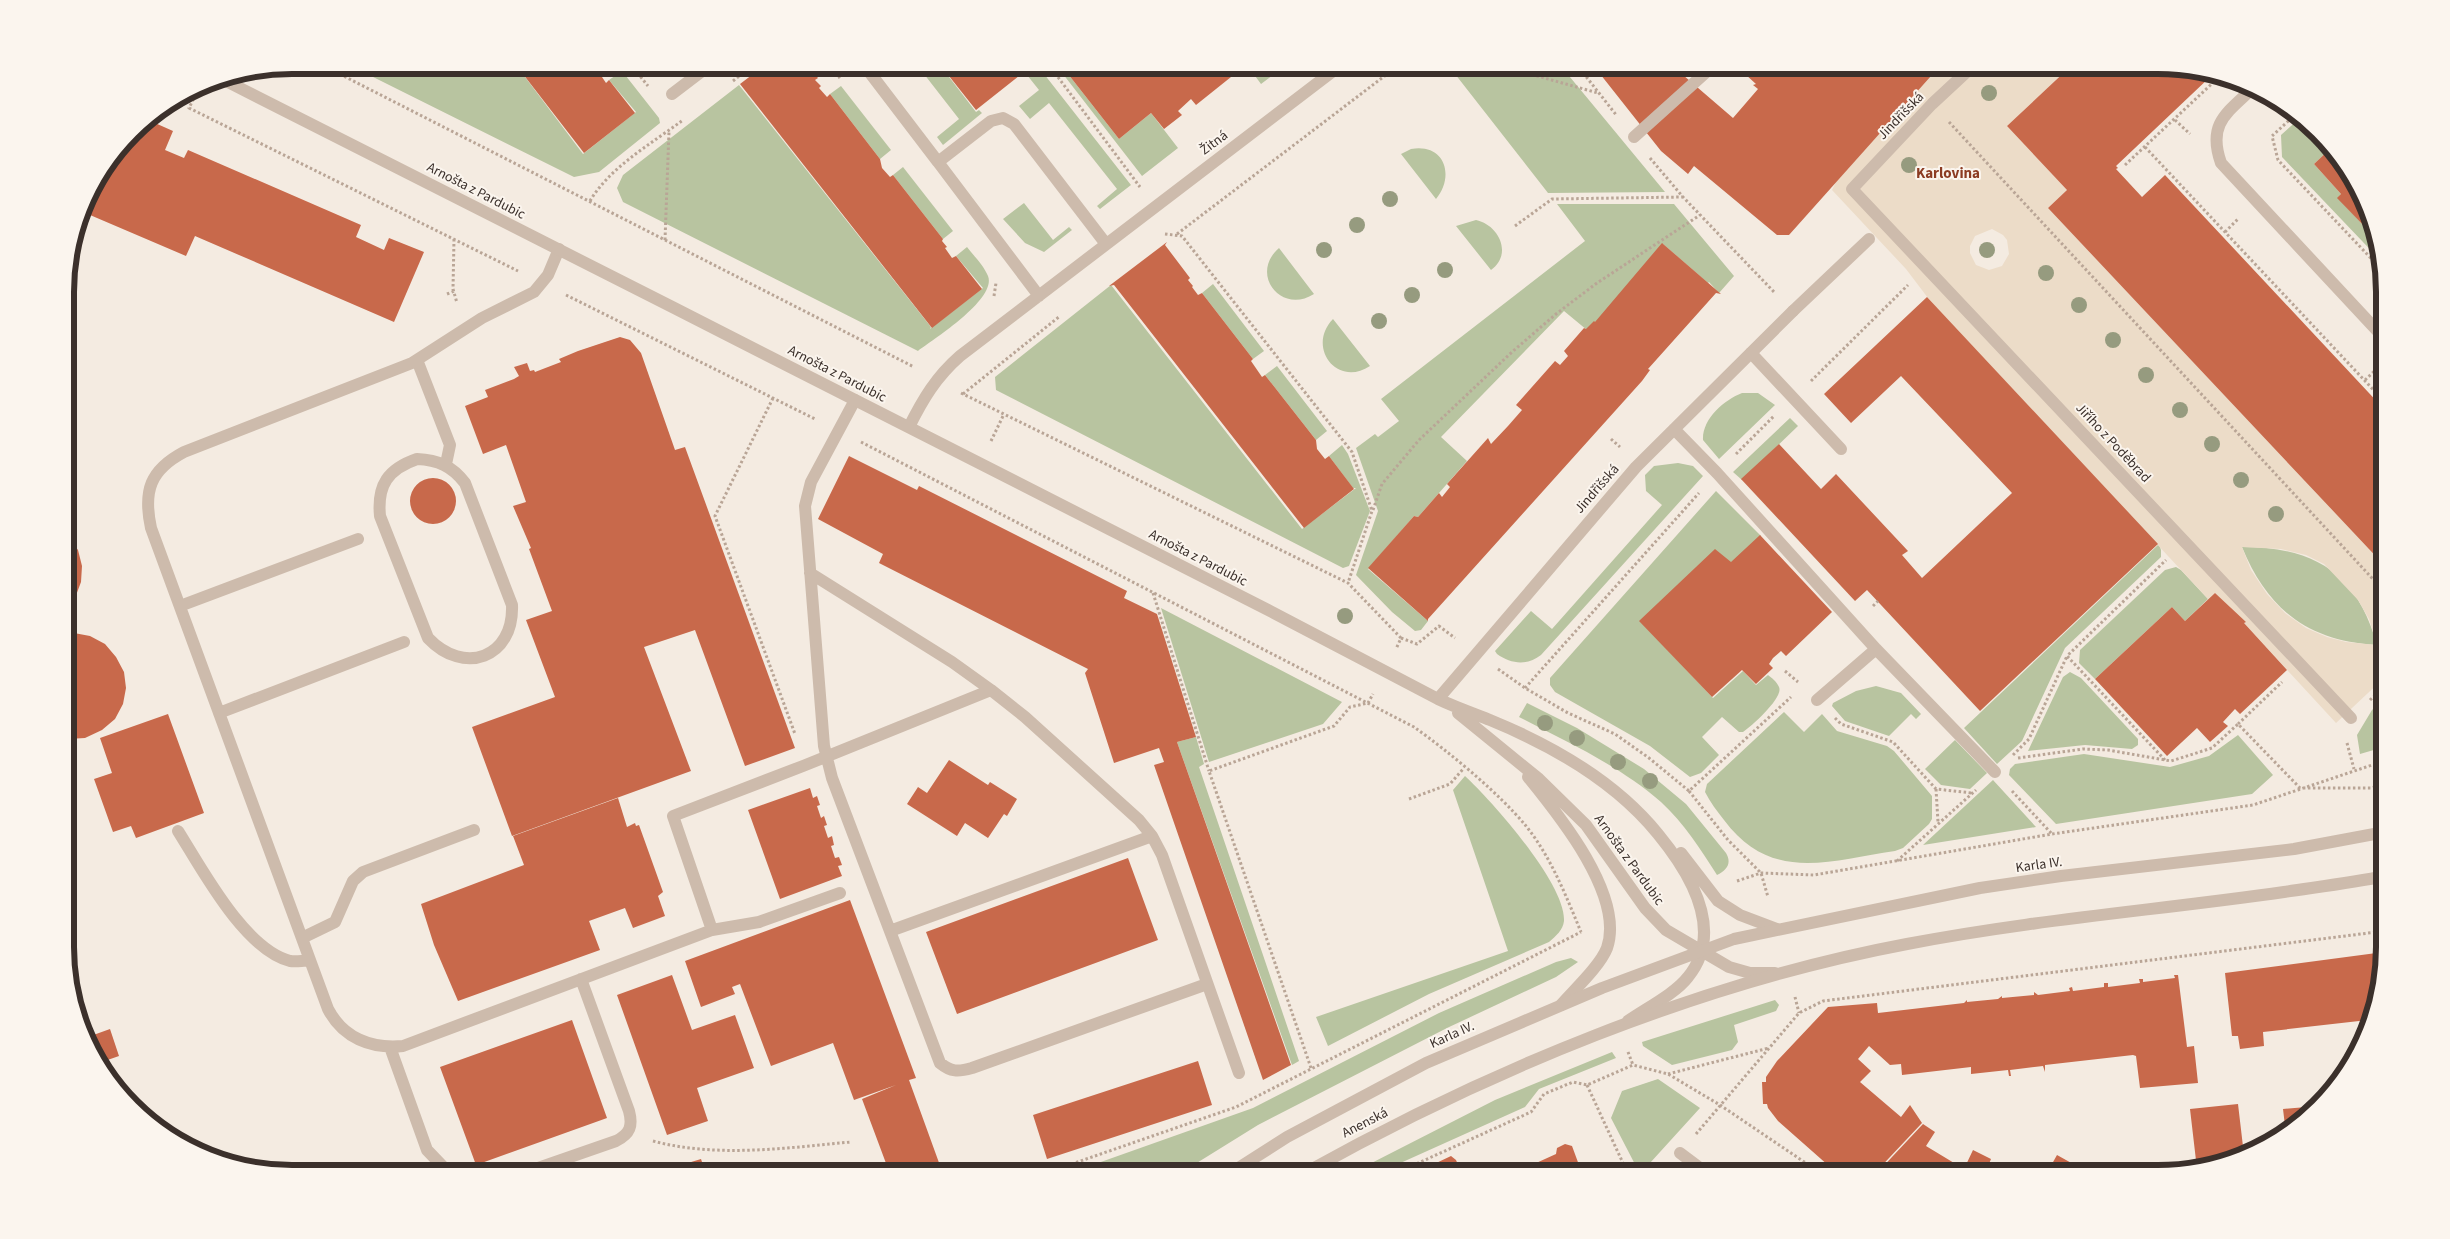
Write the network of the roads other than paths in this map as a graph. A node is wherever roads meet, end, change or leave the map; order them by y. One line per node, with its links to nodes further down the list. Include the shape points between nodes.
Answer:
1 (698, 74): 8 (street)
2 (871, 74): 10 (street)
3 (1328, 74): 13 (street, Žitná)
4 (1704, 74): 9 (street)
5 (1964, 74): 11 (street, Jindřišská)
6 (230, 83): 14 (street, Arnošta z Pardubic)
7 (2248, 93): 16 (street, via 2222,117 2216,132 2215,146 2221,163)
8 (672, 94)
9 (1634, 137)
10 (938, 162): 13 (street, via 991,121 1003,118 1014,124); 15 (street)
11 (1852, 189): 33 (street, Jiřího z Poděbrad)
12 (1869, 239): 17 (street, Jindřišská)
13 (1106, 244): 15 (street, Žitná)
14 (559, 249): 18 (street, via 543,284 526,297 465,328); 19 (street, Arnošta z Pardubic)
15 (1039, 296): 20 (street, Žitná, via 948,367 925,395)
16 (2376, 329)
17 (1751, 353): 21 (street, Jindřišská); 22 (street)
18 (417, 360): 23 (street, via 450,445); 26 (street, via 184,452 160,469 152,481 147,511)
19 (855, 400): 20 (street, Arnošta z Pardubic); 25 (street, via 807,494)
20 (909, 427): 30 (street, Arnošta z Pardubic)
21 (1674, 429): 28 (street); 30 (street, Jindřišská, via 1636,467)
22 (1841, 450)
23 (446, 464): 23 (street, via 417,459 396,469 382,486 378,501 380,516 428,638 451,656 478,658 496,648 508,632 512,605 465,483)
24 (358, 539): 26 (street)
25 (810, 572): 29 (street); 35 (street)
26 (180, 606): 32 (street)
27 (404, 642): 32 (street)
28 (1876, 649): 31 (street); 36 (street)
29 (991, 690): 35 (street); 41 (street, via 1139,820)
30 (1438, 699): 34 (street, Arnošta z Pardubic); 37 (street, Arnošta z Pardubic, via 1530,738 1582,768)
31 (1817, 700)
32 (219, 713): 47 (street)
33 (2351, 718)
34 (1470, 721): 48 (street, Arnošta z Pardubic, via 1559,796 1586,825 1658,923 1675,937); 53 (street, Arnošta z Pardubic, via 1513,762 1549,804 1592,870 1606,905 1609,932 1606,949)
35 (826, 757): 45 (street, via 673,816); 46 (street)
36 (1995, 772)
37 (1624, 800): 44 (street, via 1670,841 1718,901 1740,916); 48 (street, Arnošta z Pardubic, via 1656,830 1690,882 1703,915)
38 (474, 830): 47 (street, via 363,872 353,881 335,922)
39 (178, 831): 49 (street, via 243,927 281,957 291,961)
40 (2376, 834): 44 (street, Karla IV., via 2294,849 1980,888)
41 (1152, 836): 46 (street); 52 (street, via 1162,855)
42 (2376, 877): 50 (street, via 2256,896 2018,925 1905,944)
43 (840, 893): 45 (street, via 759,922)
44 (1777, 929): 48 (street, Karla IV.)
45 (712, 930): 51 (street)
46 (890, 931): 52 (street, via 934,1051 948,1070 959,1072)
47 (302, 938): 49 (street)
48 (1701, 950): 50 (street, via 1740,971 1759,974); 53 (street, Karla IV.); 54 (street, via 1687,979)
49 (310, 960): 55 (street, via 335,1022 360,1041)
50 (1789, 972): 54 (street, via 1675,1006)
51 (581, 979): 55 (street, via 403,1046); 59 (street, via 632,1122 625,1136 616,1141)
52 (1207, 984): 56 (street)
53 (1561, 1005): 60 (street, Karla IV., via 1426,1063 1287,1137)
54 (1619, 1027): 61 (street, Anenská, via 1441,1102)
55 (390, 1047): 58 (street, via 427,1150)
56 (1239, 1073)
57 (1680, 1153): 62 (street)
58 (441, 1165)
59 (547, 1165)
60 (1242, 1165)
61 (1320, 1165)
62 (1696, 1165)

